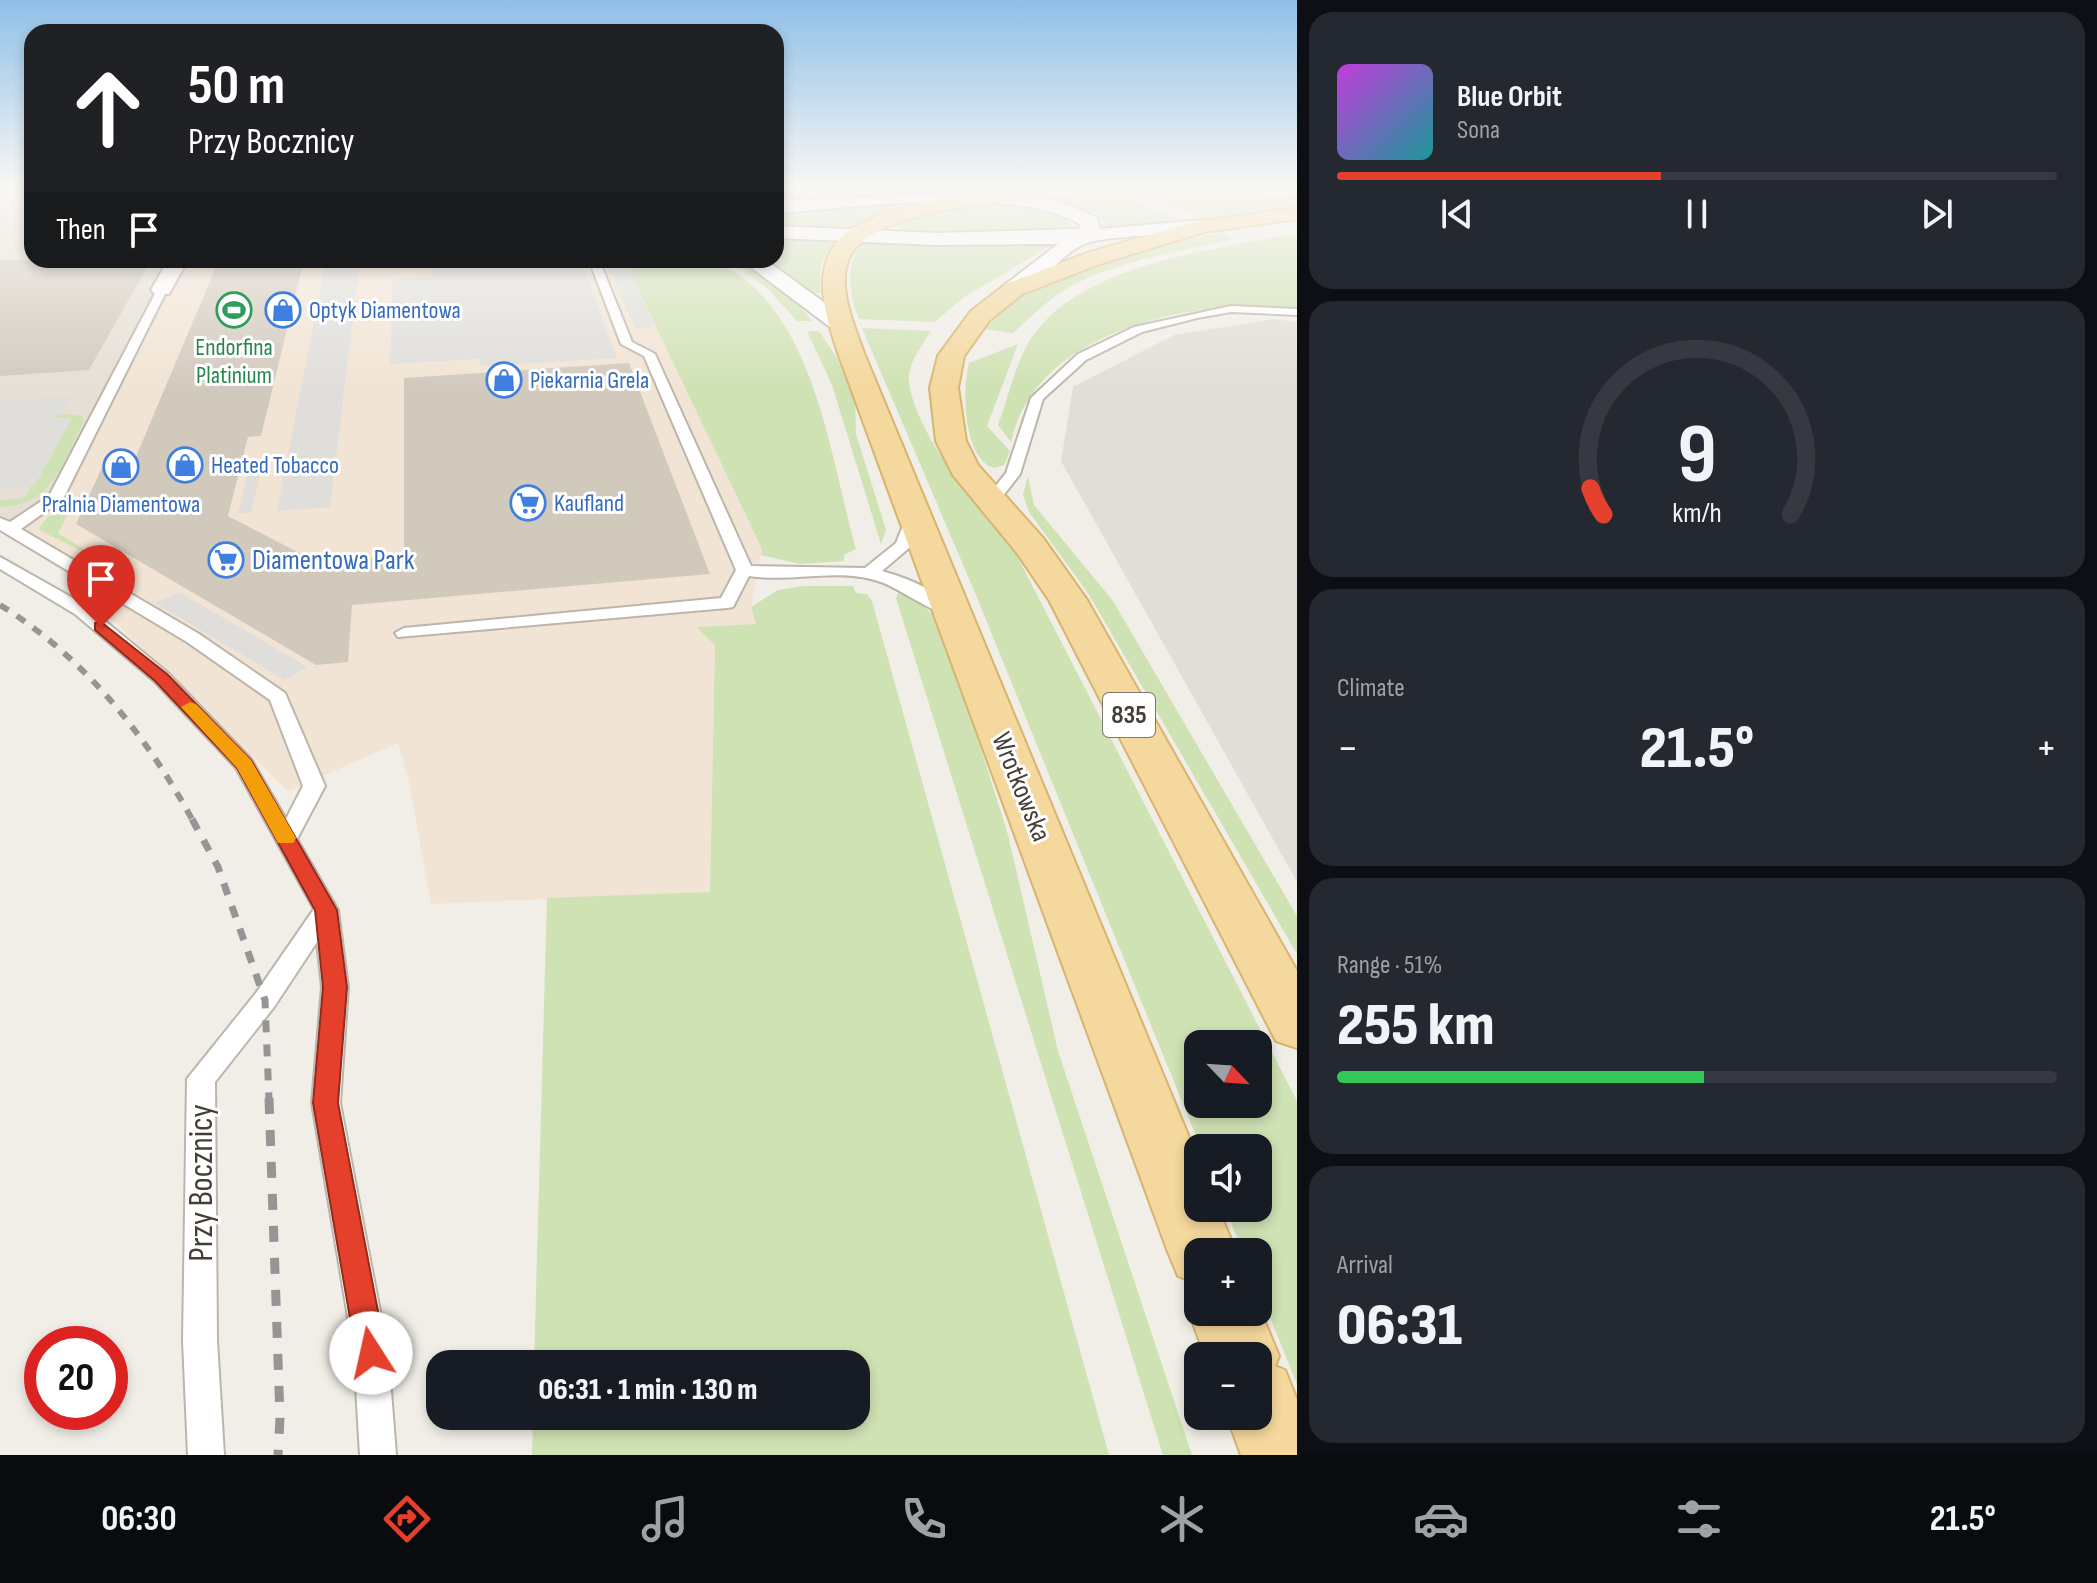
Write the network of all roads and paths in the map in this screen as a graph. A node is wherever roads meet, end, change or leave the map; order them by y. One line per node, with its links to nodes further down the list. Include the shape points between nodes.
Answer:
1 (841, 254): 10 (main road, Wrotkowska, via 836,270)
2 (1057, 254): 7 (street)
3 (1110, 254): 7 (main road, 835)
4 (174, 268): 8 (street)
5 (597, 268): 15 (lane, via 627,344 649,354)
6 (763, 268): 10 (street)
7 (1014, 289): 11 (main road, 835, via 965,333 951,356 944,388 951,441)
8 (162, 290): 13 (lane, via 55,499)
9 (1297, 312): 11 (lane, via 1231,309 1197,315 1138,329 1082,357 1037,398 1013,474)
10 (839, 322): 12 (main road, Wrotkowska)
11 (991, 502): 21 (main road, 835, via 1068,600)
12 (915, 515): 16 (lane, via 903,545); 17 (main road, Wrotkowska)
13 (6, 525): 19 (lane, via 193,638 278,697 314,786)
14 (0, 562): 19 (lane, via 81,610 161,677 244,764)
15 (744, 570): 16 (lane, via 770,576); 18 (lane, via 727,603)
16 (869, 573): 17 (lane)
17 (953, 614): 22 (main road, Wrotkowska)
18 (404, 633)
19 (286, 839): 20 (lane)
20 (326, 910): 24 (lane, Przy Bocznicy, via 265,1000 201,1079 200,1341); 25 (lane, via 335,987 326,1103 371,1353)
21 (1297, 1024)
22 (1197, 1238)
23 (1271, 1430): 26 (main road)
24 (206, 1455)
25 (378, 1455)
26 (1280, 1455)

